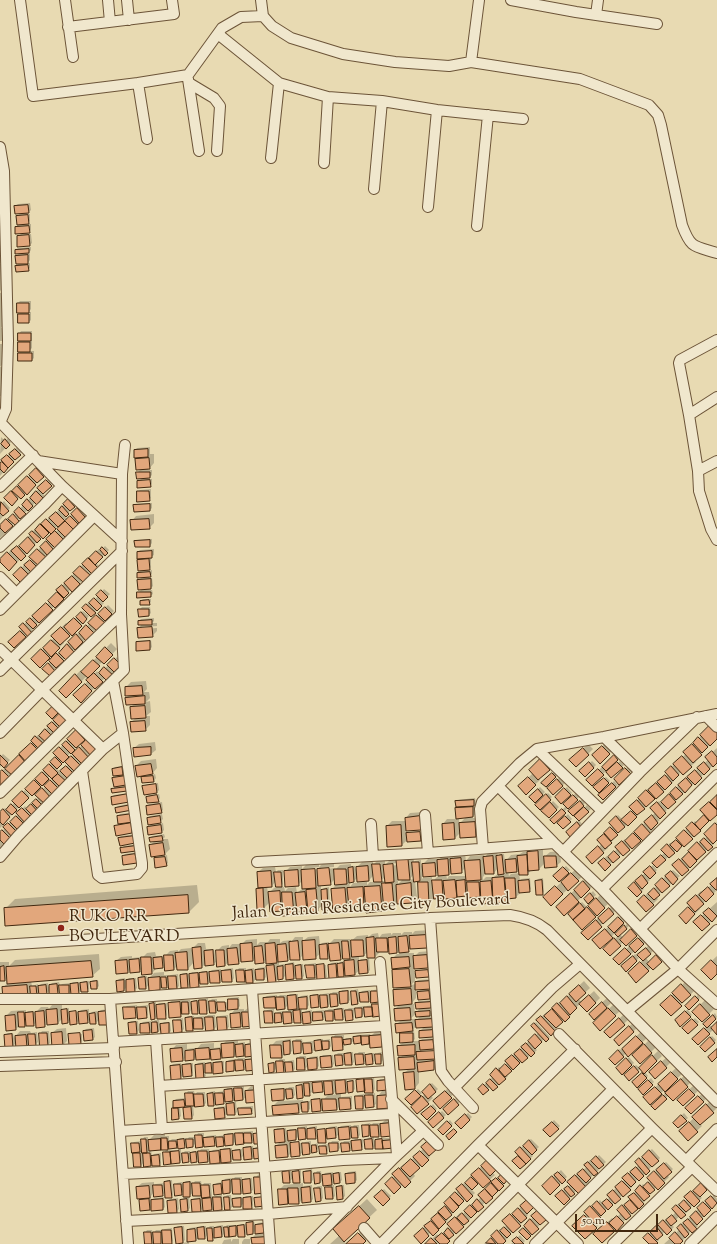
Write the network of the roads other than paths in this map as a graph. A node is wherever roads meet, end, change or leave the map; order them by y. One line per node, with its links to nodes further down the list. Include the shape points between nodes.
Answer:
1 (20, 0): 21 (street, via 33,96)
2 (65, 0): 16 (street)
3 (108, 0): 14 (street)
4 (126, 0): 13 (street)
5 (172, 0): 13 (street, via 174,14)
6 (261, 0): 12 (street)
7 (479, 0): 19 (street)
8 (511, 0): 10 (street)
9 (598, 0): 11 (street)
10 (556, 4): 11 (street)
11 (596, 15): 15 (street)
12 (263, 16): 17 (street, via 241,16 222,28); 19 (street, via 272,26 291,38 343,54 395,62 450,66)
13 (129, 20): 14 (street)
14 (110, 22): 16 (street)
15 (657, 24)
16 (68, 27): 18 (street)
17 (218, 34): 20 (street); 22 (street)
18 (73, 57)
19 (471, 62): 38 (street, via 580,79 649,105 658,115 661,125 682,225 688,239 694,246)
20 (188, 79): 21 (street); 30 (street); 31 (street, via 214,98 220,106)
21 (138, 83): 28 (street)
22 (279, 84): 23 (street); 32 (street)
23 (328, 97): 24 (street); 33 (street)
24 (382, 101): 25 (street); 35 (street)
25 (437, 110): 26 (street); 36 (street)
26 (488, 116): 27 (street); 37 (street)
27 (523, 118)
28 (147, 139)
29 (0, 147): 34 (street)
30 (199, 151)
31 (217, 151)
32 (271, 158)
33 (324, 163)
34 (2, 172): 42 (street, via 8,341 6,409)
35 (374, 189)
36 (428, 207)
37 (477, 226)
38 (717, 253)
39 (717, 340): 41 (street, via 680,360 679,367)
40 (717, 398): 41 (street)
41 (689, 415): 46 (street)
42 (0, 423): 44 (street)
43 (125, 445): 47 (street)
44 (36, 458): 47 (street); 48 (street); 49 (street)
45 (717, 461): 46 (street)
46 (698, 471): 51 (street, via 699,491)
47 (122, 474): 52 (street)
48 (62, 486): 50 (street); 53 (street)
49 (0, 487)
50 (94, 516): 52 (street); 55 (street)
51 (717, 540)
52 (122, 546): 57 (street); 59 (street)
53 (0, 547)
54 (0, 577): 55 (street)
55 (16, 593): 56 (street)
56 (0, 610)
57 (121, 614): 61 (street, via 124,670); 62 (street)
58 (0, 648): 59 (street)
59 (11, 660): 60 (street); 62 (street)
60 (0, 670)
61 (113, 681): 65 (street); 68 (street)
62 (42, 690): 65 (street); 67 (street)
63 (717, 714): 64 (street)
64 (702, 717): 66 (street); 69 (street); 73 (street)
65 (73, 720): 70 (street); 76 (street)
66 (717, 727)
67 (0, 733)
68 (123, 733): 70 (street); 72 (street, via 142,863 138,874 102,878 98,875)
69 (604, 737): 71 (street); 73 (street)
70 (103, 749): 72 (street)
71 (537, 749): 75 (street); 77 (street)
72 (82, 771): 86 (street)
73 (640, 772): 77 (street)
74 (717, 775): 88 (street)
75 (498, 786): 80 (street); 81 (street, via 484,799 480,809)
76 (0, 793)
77 (602, 811): 83 (street)
78 (425, 815): 82 (street)
79 (371, 824): 85 (street)
80 (554, 843): 81 (street); 83 (street)
81 (483, 848): 82 (street)
82 (428, 852): 85 (street)
83 (563, 852): 88 (street)
84 (717, 854): 90 (street)
85 (373, 856): 87 (street)
86 (0, 857)
87 (257, 862)
88 (602, 889): 90 (street)
89 (430, 918): 92 (street, Jalan Grand Residence City Boulevard); 94 (street, Jalan Grand Residence City Boulevard, via 520,916 547,930); 114 (street, via 442,1072)
90 (640, 929): 95 (street)
91 (717, 930): 95 (street)
92 (0, 945)
93 (380, 962): 96 (street)
94 (580, 964): 101 (street, Jalan Grand Residence City Boulevard); 114 (street, via 535,1004)
95 (678, 968): 100 (street); 101 (street)
96 (381, 980): 97 (street); 102 (street)
97 (252, 989): 99 (street); 103 (street)
98 (0, 999): 99 (street)
99 (110, 999): 106 (street)
100 (717, 1004)
101 (627, 1011): 117 (street, Jalan Grand Residence City Boulevard)
102 (384, 1026): 103 (street); 111 (street)
103 (256, 1034): 105 (street); 112 (street)
104 (559, 1034): 107 (street)
105 (156, 1040): 106 (street); 113 (street)
106 (114, 1045): 108 (street); 109 (street)
107 (575, 1049): 115 (street); 127 (street)
108 (0, 1052)
109 (116, 1062): 110 (street); 124 (street)
110 (0, 1066)
111 (388, 1071): 112 (street); 116 (street)
112 (259, 1079): 113 (street); 120 (street)
113 (159, 1086): 122 (street)
114 (454, 1088): 118 (street)
115 (613, 1089): 121 (street); 132 (street)
116 (391, 1099): 119 (street); 125 (street)
117 (717, 1102)
118 (473, 1108)
119 (392, 1114): 120 (street); 128 (street)
120 (261, 1122): 122 (street); 130 (street)
121 (652, 1128): 129 (street); 138 (street)
122 (162, 1129): 124 (street)
123 (717, 1129): 129 (street)
124 (120, 1131): 131 (street)
125 (423, 1131): 126 (street); 128 (street)
126 (438, 1145)
127 (478, 1145): 132 (street); 143 (street)
128 (395, 1157): 130 (street); 134 (street)
129 (689, 1164): 133 (street); 147 (street)
130 (264, 1167): 131 (street); 135 (street)
131 (123, 1174): 137 (street)
132 (519, 1184): 138 (street); 144 (street)
133 (717, 1191)
134 (347, 1207): 135 (street); 142 (street)
135 (268, 1214): 137 (street); 141 (street)
136 (717, 1217): 148 (street)
137 (126, 1221): 140 (street)
138 (556, 1223): 145 (street); 146 (street)
139 (364, 1228): 143 (street)
140 (128, 1244)
141 (270, 1244)
142 (310, 1244)
143 (380, 1244)
144 (459, 1244)
145 (535, 1244)
146 (578, 1244)
147 (613, 1244)
148 (690, 1244)

